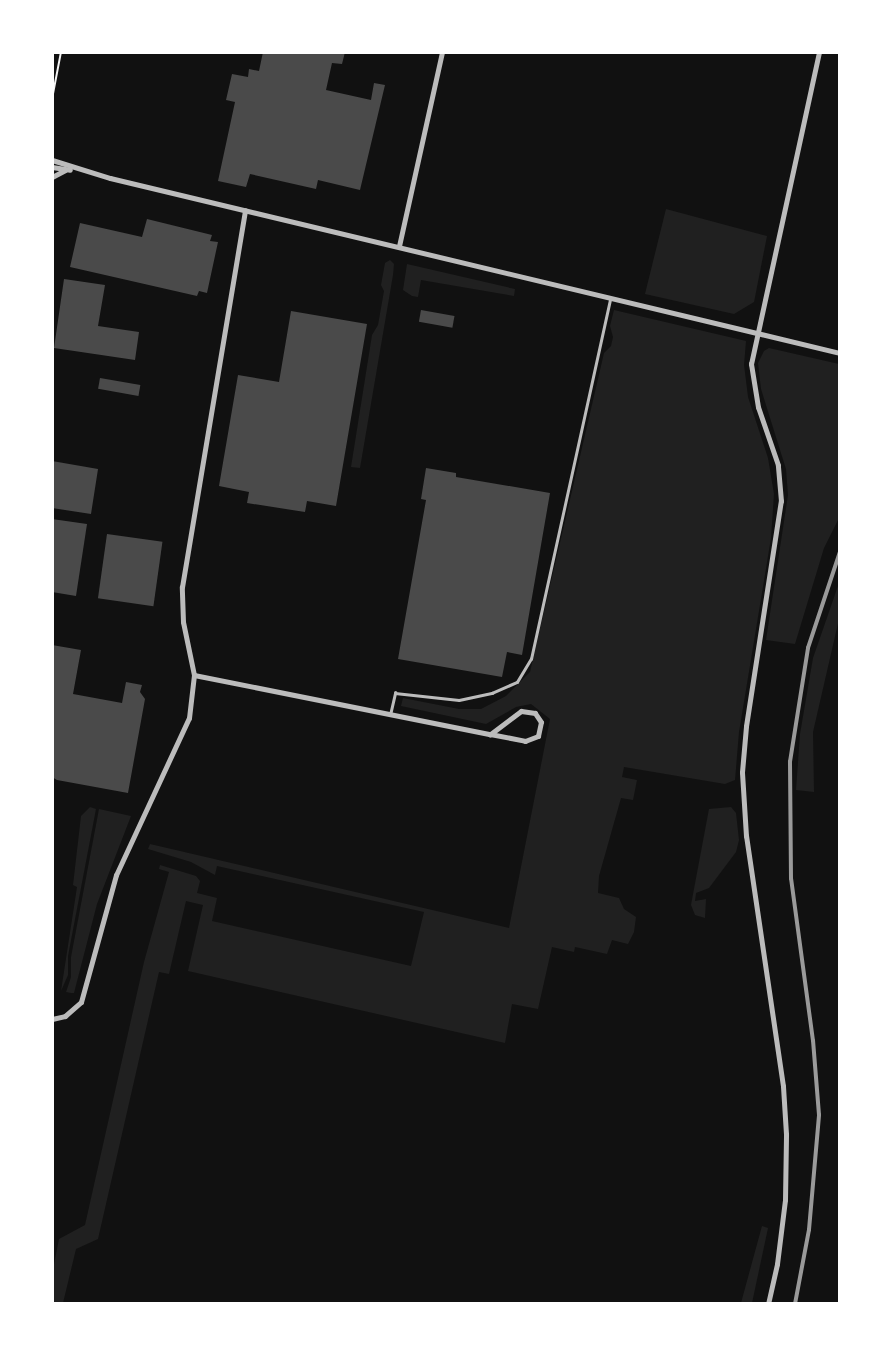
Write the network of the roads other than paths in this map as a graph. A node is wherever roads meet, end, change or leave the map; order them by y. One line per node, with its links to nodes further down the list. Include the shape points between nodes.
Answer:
1 (442, 52): 9 (street)
2 (820, 52): 11 (street)
3 (52, 160): 6 (street)
4 (52, 167): 5 (street)
5 (65, 170): 6 (street); 7 (street)
6 (80, 170): 8 (street)
7 (52, 177)
8 (245, 210): 9 (street); 13 (street, via 182,587 183,622)
9 (399, 246): 10 (street)
10 (611, 297): 11 (street); 14 (lane, via 531,659 517,682 492,693 459,701 395,693)
11 (755, 334): 12 (street); 17 (street, via 751,377 778,465 781,501 742,772 746,836 786,1134 785,1200)
12 (839, 352)
13 (194, 675): 14 (street); 16 (street, via 181,739 113,885 86,992 74,1010)
14 (390, 715): 15 (street)
15 (490, 734): 15 (street, via 528,741 538,736 541,722 535,713 521,711)
16 (52, 1019)
17 (768, 1304)

